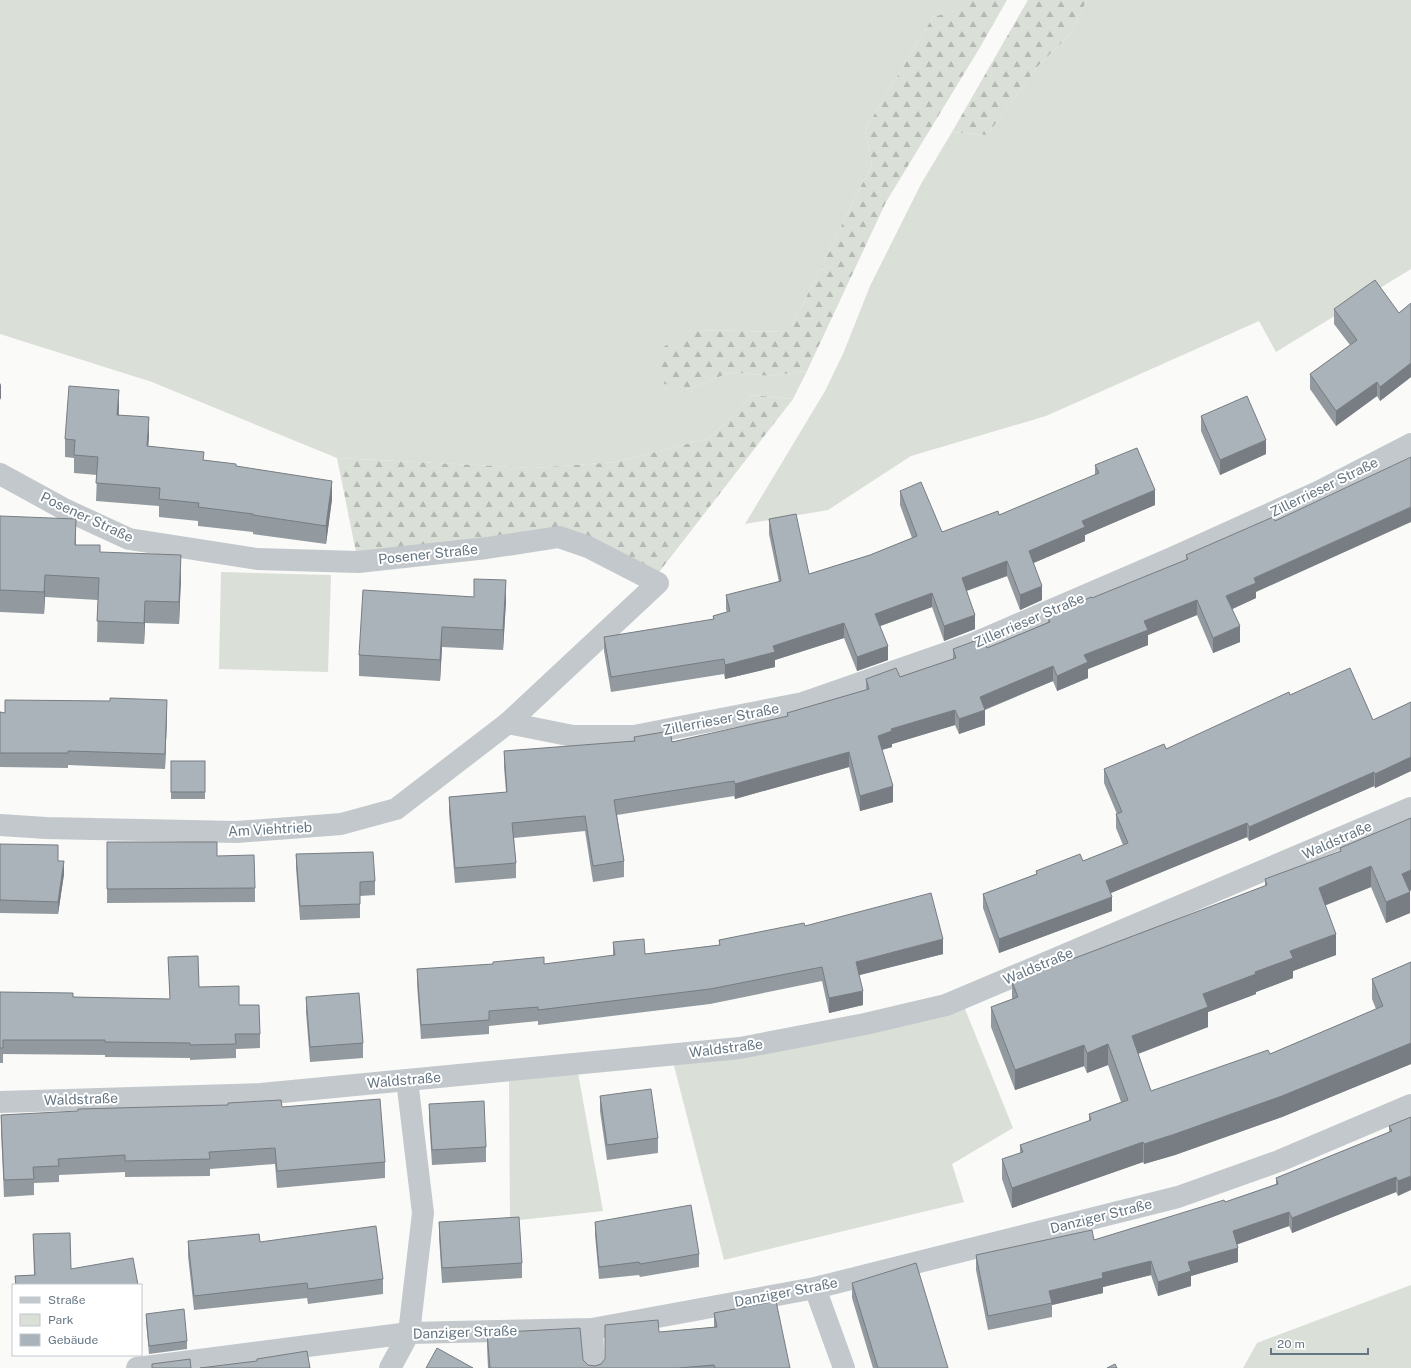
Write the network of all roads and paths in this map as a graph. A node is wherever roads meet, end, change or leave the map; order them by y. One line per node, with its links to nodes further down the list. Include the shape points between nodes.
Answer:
1 (1411, 444): 3 (street, Zillerrieser Straße, via 1313,494 1174,558 970,645 803,703 634,736 572,736)
2 (0, 474): 3 (street, Posener Straße, via 64,509 129,539 257,559 358,562 487,548 559,537 588,547 658,583)
3 (508, 722): 5 (street, Am Viehtrieb, via 396,809 341,824 237,832)
4 (1411, 808): 6 (street, Waldstraße, via 946,1005 866,1024 740,1048)
5 (0, 825)
6 (407, 1080): 7 (street, Waldstraße, via 261,1094); 11 (street, via 423,1213)
7 (0, 1102)
8 (1411, 1105): 9 (street, Danziger Straße, via 1279,1161 1178,1197)
9 (815, 1288): 10 (street, Danziger Straße); 15 (street)
10 (592, 1329): 11 (street, Danziger Straße); 14 (street)
11 (409, 1333): 12 (street, Danziger Straße); 13 (street)
12 (138, 1368)
13 (390, 1368)
14 (594, 1368)
15 (844, 1368)

